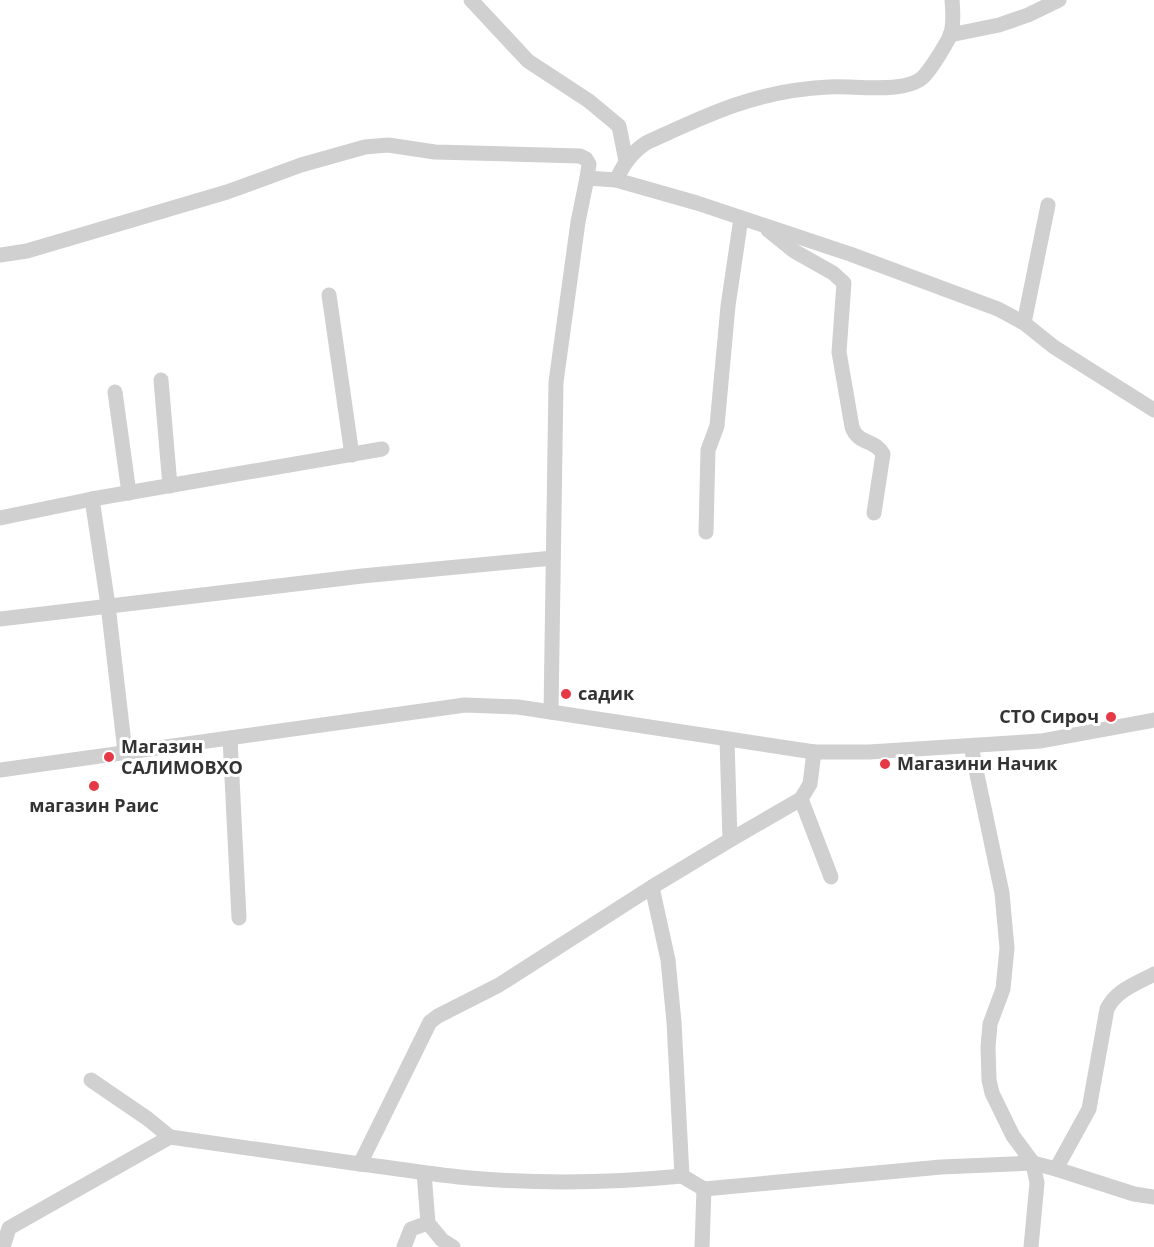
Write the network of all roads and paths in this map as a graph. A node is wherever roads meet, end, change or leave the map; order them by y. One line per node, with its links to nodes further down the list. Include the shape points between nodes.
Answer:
1 (471, 0): 5 (street, via 528,61 619,126)
2 (952, 0): 4 (street)
3 (1059, 0): 4 (street, via 999,25)
4 (950, 35): 5 (street, via 921,79 909,84 829,86 751,99 646,143)
5 (626, 161): 7 (street)
6 (587, 178): 7 (street); 11 (street, via 589,164 580,156 365,147 227,192 27,251); 25 (street, via 556,382)
7 (616, 180): 9 (street)
8 (1048, 205): 13 (street)
9 (741, 218): 10 (street); 24 (street, via 717,426 708,450)
10 (758, 222): 13 (street, via 929,282); 22 (street, via 844,283 839,351 852,427 857,437 877,446 884,454)
11 (0, 255)
12 (328, 295): 18 (street)
13 (1024, 323): 16 (street, via 1054,347)
14 (161, 380): 19 (street)
15 (115, 392): 20 (street)
16 (1154, 410)
17 (382, 449): 18 (street)
18 (352, 455): 19 (street)
19 (170, 486): 20 (street)
20 (129, 493): 21 (street)
21 (92, 499): 23 (street); 26 (street)
22 (874, 513)
23 (0, 518)
24 (706, 532)
25 (552, 558): 26 (street); 28 (street)
26 (108, 605): 27 (street); 33 (street)
27 (0, 619)
28 (551, 712): 30 (street, via 465,705); 31 (street)
29 (1154, 720): 32 (street, via 1041,741)
30 (230, 738): 33 (street); 40 (street)
31 (727, 739): 34 (street); 37 (street)
32 (971, 746): 34 (street); 44 (street, via 1002,893 1007,948 1003,989 990,1024 989,1080 1013,1136)
33 (125, 752): 35 (street)
34 (814, 752): 36 (street, via 810,784)
35 (0, 770)
36 (801, 799): 37 (street); 38 (street)
37 (730, 840): 39 (street)
38 (831, 877)
39 (652, 887): 45 (street, via 499,986 430,1022); 48 (street, via 668,960)
40 (239, 918)
41 (1154, 974): 46 (street, via 1111,1001 1089,1109)
42 (91, 1080): 43 (street)
43 (170, 1137): 45 (street); 52 (street)
44 (1033, 1163): 46 (street); 49 (street, via 941,1167); 57 (street, via 1036,1183)
45 (360, 1164): 47 (street)
46 (1056, 1168): 50 (street)
47 (424, 1173): 48 (street, via 525,1181 613,1182); 51 (street)
48 (682, 1176): 49 (street)
49 (704, 1189): 56 (street)
50 (1154, 1197)
51 (428, 1223): 54 (street, via 411,1229); 55 (street)
52 (5, 1227): 53 (street)
53 (3, 1247)
54 (404, 1247)
55 (453, 1247)
56 (702, 1247)
57 (1031, 1247)

